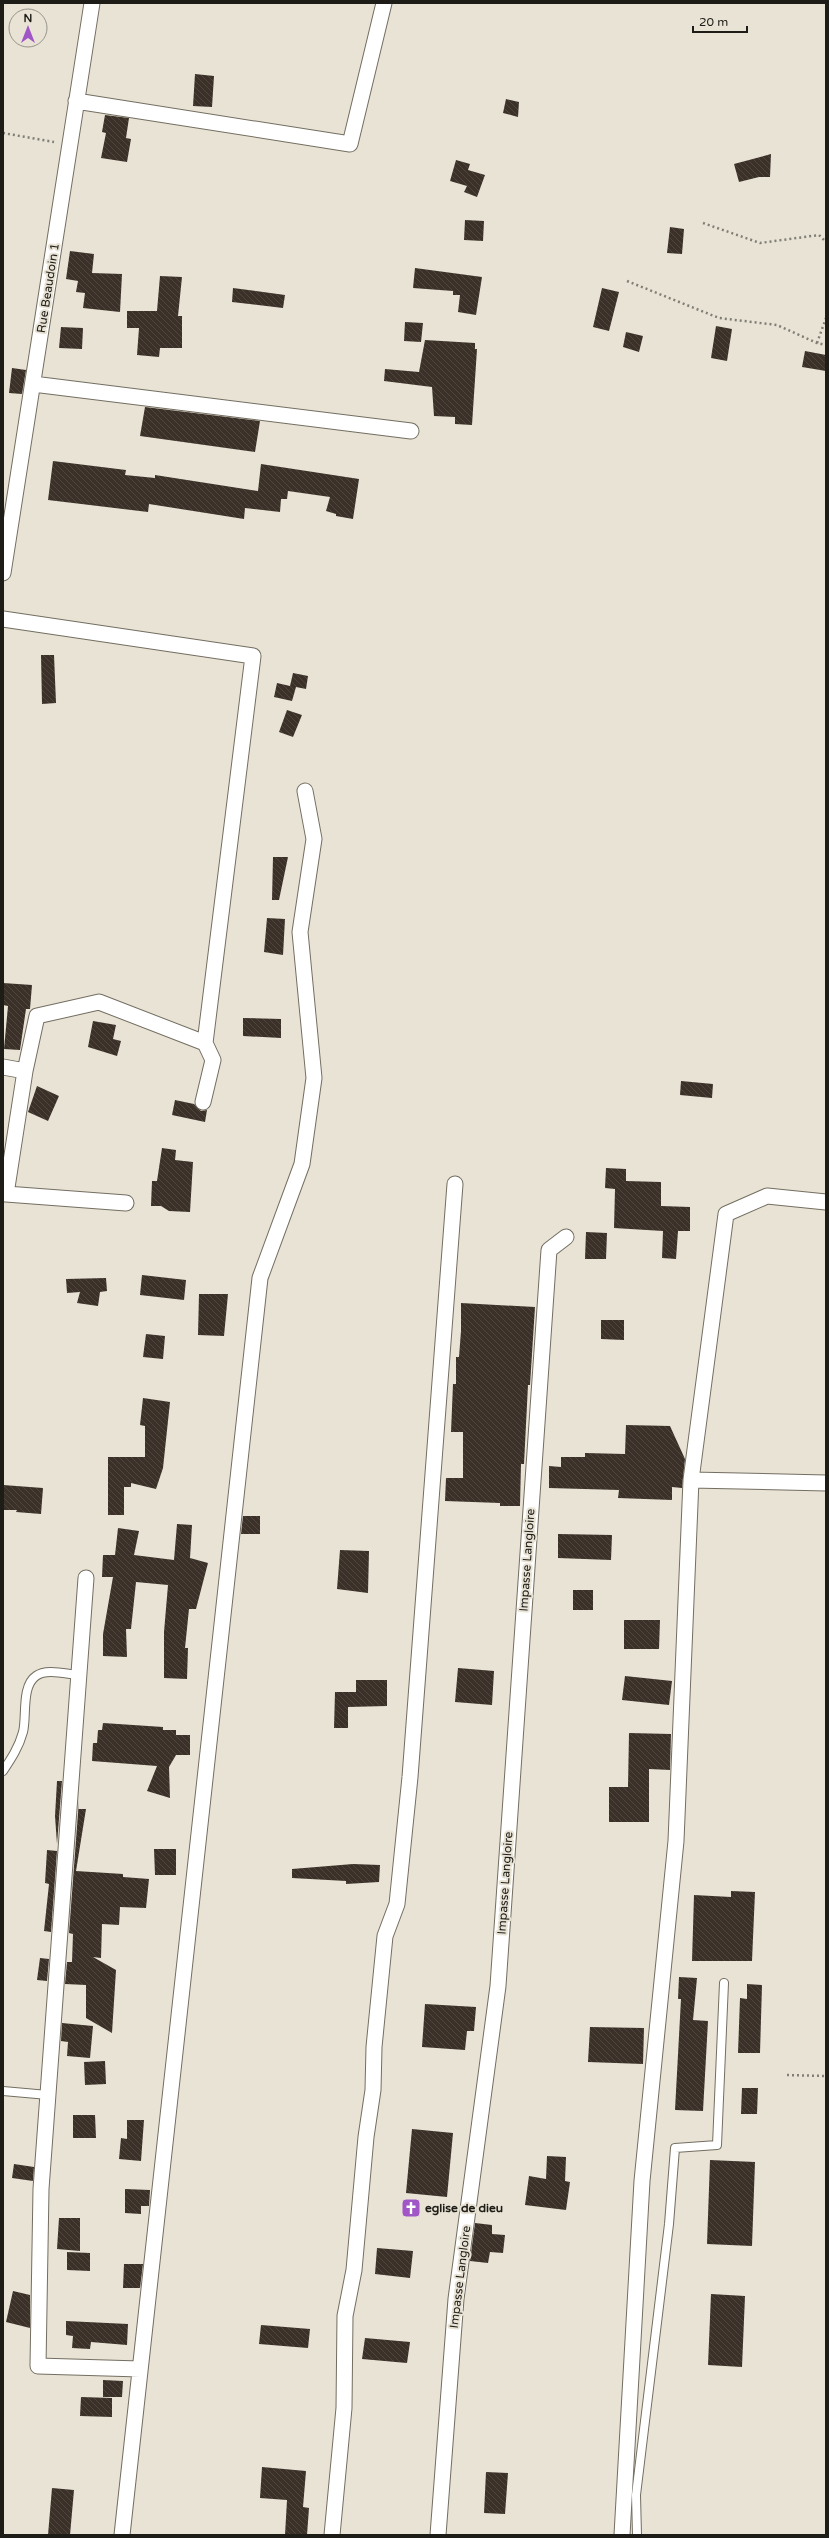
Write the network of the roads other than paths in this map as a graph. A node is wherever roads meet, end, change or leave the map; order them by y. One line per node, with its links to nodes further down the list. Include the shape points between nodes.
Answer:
1 (92, 3): 3 (street, Rue Beaudoin 1)
2 (384, 3): 3 (street, via 350,144)
3 (76, 101): 4 (street, Rue Beaudoin 1)
4 (33, 384): 5 (street); 6 (street, Rue Beaudoin 1)
5 (411, 431)
6 (3, 573)
7 (3, 619): 9 (street, via 253,656)
8 (305, 791): 25 (street, via 314,839 300,932 314,1078 302,1164 260,1278)
9 (205, 1043): 11 (street, via 99,1002 37,1016); 12 (street, via 213,1060)
10 (3, 1067): 11 (street)
11 (25, 1071): 15 (street, via 6,1194)
12 (203, 1102)
13 (455, 1184): 27 (street, via 409,1791 397,1904 385,1936 374,2047 373,2090 366,2137 354,2270 345,2316 344,2408)
14 (826, 1202): 17 (street, via 767,1196 726,1214)
15 (126, 1203)
16 (566, 1238): 28 (street, Impasse Langloire, via 550,1250 498,1986 456,2299)
17 (691, 1480): 18 (street); 29 (street, via 676,1841 642,2181)
18 (826, 1483)
19 (86, 1578): 20 (street)
20 (78, 1675): 21 (lane, via 47,1672 36,1675 29,1682 23,1732 17,1750); 24 (street)
21 (3, 1771)
22 (724, 1983): 30 (lane, via 717,2144 675,2148 669,2224 636,2495)
23 (3, 2091): 24 (lane)
24 (48, 2095): 25 (street, via 41,2189 38,2366)
25 (140, 2369): 26 (street)
26 (122, 2535)
27 (332, 2535)
28 (438, 2535)
29 (622, 2535)
30 (637, 2535)

